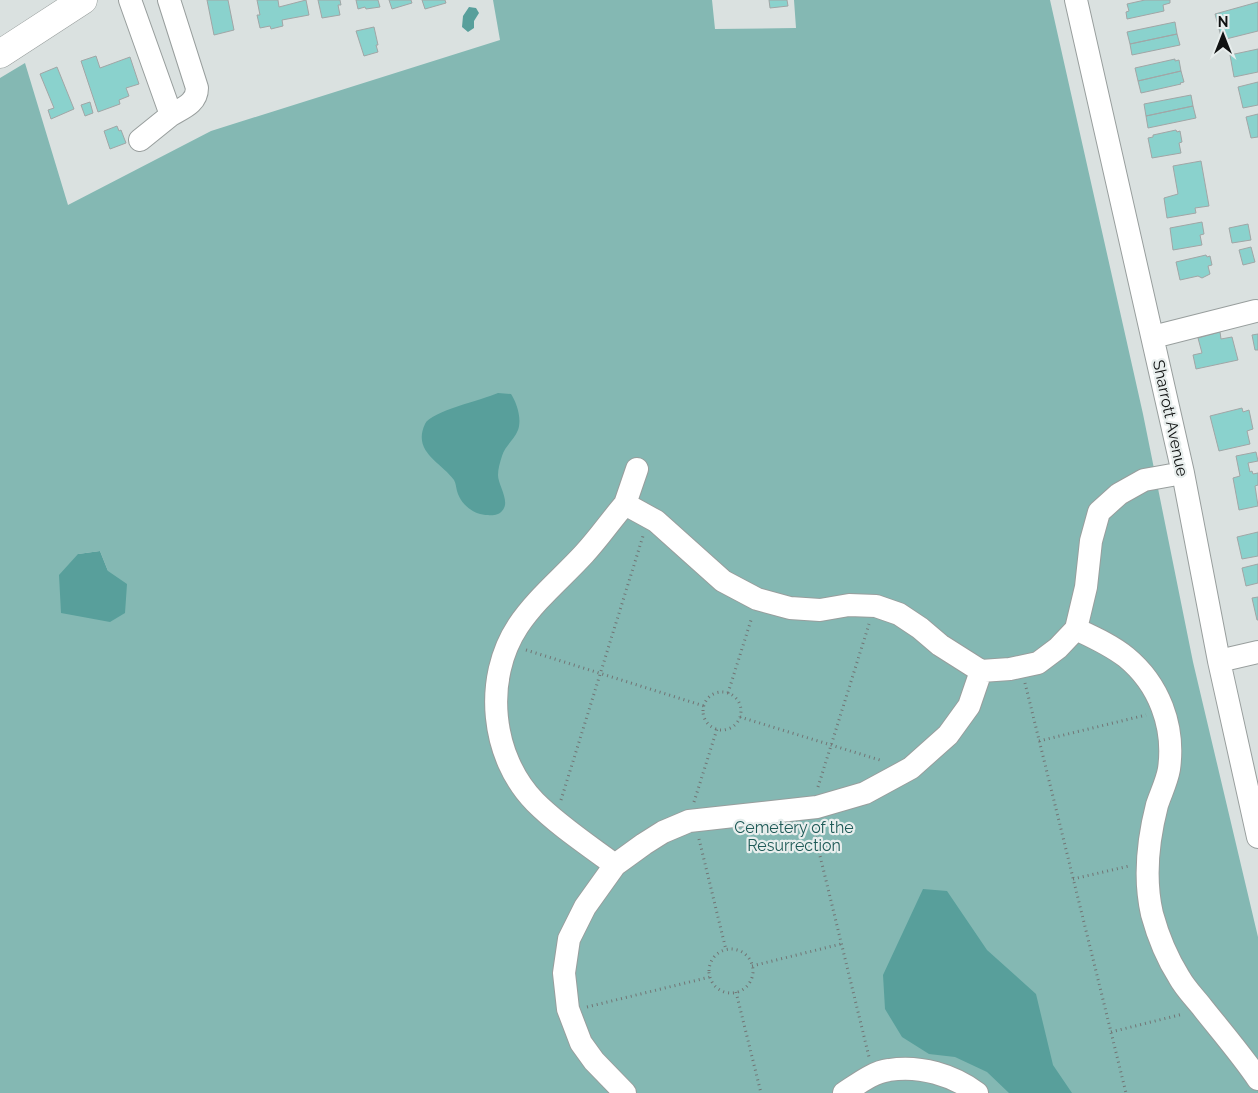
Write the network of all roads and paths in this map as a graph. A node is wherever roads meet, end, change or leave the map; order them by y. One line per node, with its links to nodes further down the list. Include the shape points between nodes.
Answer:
1 (83, 0): 5 (main road)
2 (130, 0): 6 (street)
3 (169, 0): 6 (street, via 197,88 193,101)
4 (1076, 0): 9 (street, Sharrott Avenue)
5 (0, 54)
6 (171, 114): 7 (street)
7 (140, 140)
8 (1256, 311): 9 (street)
9 (1153, 337): 11 (street, Sharrott Avenue)
10 (637, 469): 12 (street)
11 (1183, 473): 16 (street, via 1144,480 1119,494 1100,512 1091,541 1086,587); 19 (street, Sharrott Avenue)
12 (625, 504): 20 (street, via 656,521 723,581 757,599 790,608 820,610 849,605 876,606 899,614); 38 (street, via 516,628 496,678 496,714 502,746 513,774 534,801 555,820)
13 (646, 528): 21 (path)
14 (754, 609): 23 (path)
15 (871, 616): 29 (path)
16 (1076, 629): 20 (street, via 1058,648 1038,662 1010,669); 49 (street, via 1126,657 1159,698 1168,725 1170,750 1148,855 1152,914 1164,949 1179,978)
17 (517, 647): 21 (path)
18 (1258, 652): 19 (street)
19 (1219, 660): 35 (street, Sharrott Avenue)
20 (981, 671): 38 (street, via 969,706 948,735 911,768 865,793 817,807 689,821 650,840)
21 (601, 673): 24 (path); 32 (path)
22 (1023, 676): 28 (path)
23 (728, 693): 24 (path, via 710,696); 26 (path, via 738,700)
24 (704, 706): 27 (path, via 708,724)
25 (1154, 713): 28 (path)
26 (740, 717): 27 (path, via 731,728); 29 (path)
27 (717, 729): 33 (path)
28 (1039, 741): 39 (path)
29 (831, 745): 30 (path); 31 (path)
30 (887, 762)
31 (817, 789)
32 (561, 801)
33 (691, 809)
34 (810, 818): 40 (path)
35 (1258, 836)
36 (699, 838): 41 (path)
37 (1137, 864): 39 (path)
38 (616, 865): 50 (street, via 585,907 569,939 564,973 568,1009 581,1043)
39 (1073, 879): 47 (path)
40 (841, 944): 42 (path); 48 (path)
41 (726, 950): 42 (path, via 740,951); 43 (path, via 710,964)
42 (752, 966): 44 (path, via 751,981)
43 (710, 977): 44 (path, via 720,990); 45 (path)
44 (736, 992): 51 (path)
45 (578, 1009)
46 (1192, 1012): 47 (path)
47 (1111, 1032): 54 (path)
48 (871, 1064)
49 (1258, 1079)
50 (624, 1093)
51 (762, 1093)
52 (844, 1093): 53 (street, via 874,1075 903,1069 936,1072 962,1082)
53 (977, 1093)
54 (1126, 1093)

